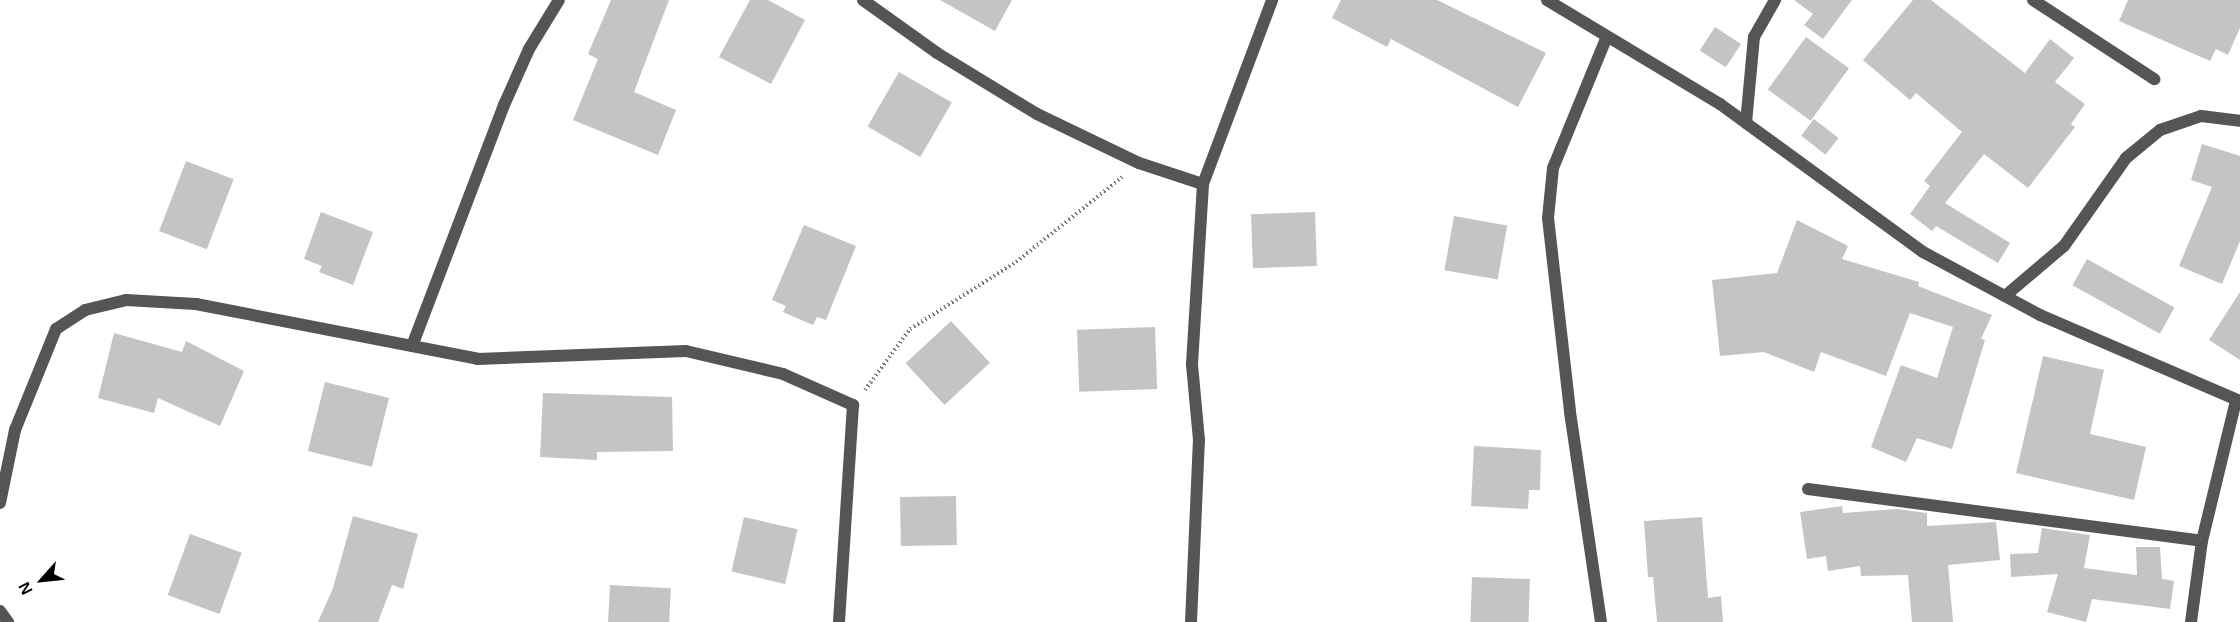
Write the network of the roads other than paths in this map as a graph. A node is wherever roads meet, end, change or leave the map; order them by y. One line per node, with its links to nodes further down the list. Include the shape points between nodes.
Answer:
1 (559, 0): 13 (street, via 504,105)
2 (863, 0): 11 (street, via 937,53 1037,114 1139,163)
3 (1272, 0): 11 (street)
4 (1546, 0): 7 (street)
5 (1775, 0): 10 (street, via 1754,37)
6 (2032, 0): 8 (street)
7 (1606, 39): 10 (street); 22 (street, via 1554,168 1548,218 1569,411)
8 (2154, 79)
9 (2240, 121): 12 (street, via 2201,116 2160,130 2126,158 2064,246)
10 (1746, 123): 12 (street, via 1923,252)
11 (1203, 184): 21 (street, via 1192,364 1199,440)
12 (2005, 296): 14 (street)
13 (412, 346): 16 (street, via 159,299 126,300 85,310 56,329 15,430); 20 (street, via 478,360 686,351 783,374 853,405)
14 (2238, 400): 17 (street)
15 (1808, 489): 17 (street)
16 (0, 503)
17 (2202, 541): 23 (street)
18 (0, 611): 19 (street)
19 (8, 622)
20 (838, 622)
21 (1191, 622)
22 (1600, 622)
23 (2191, 622)

